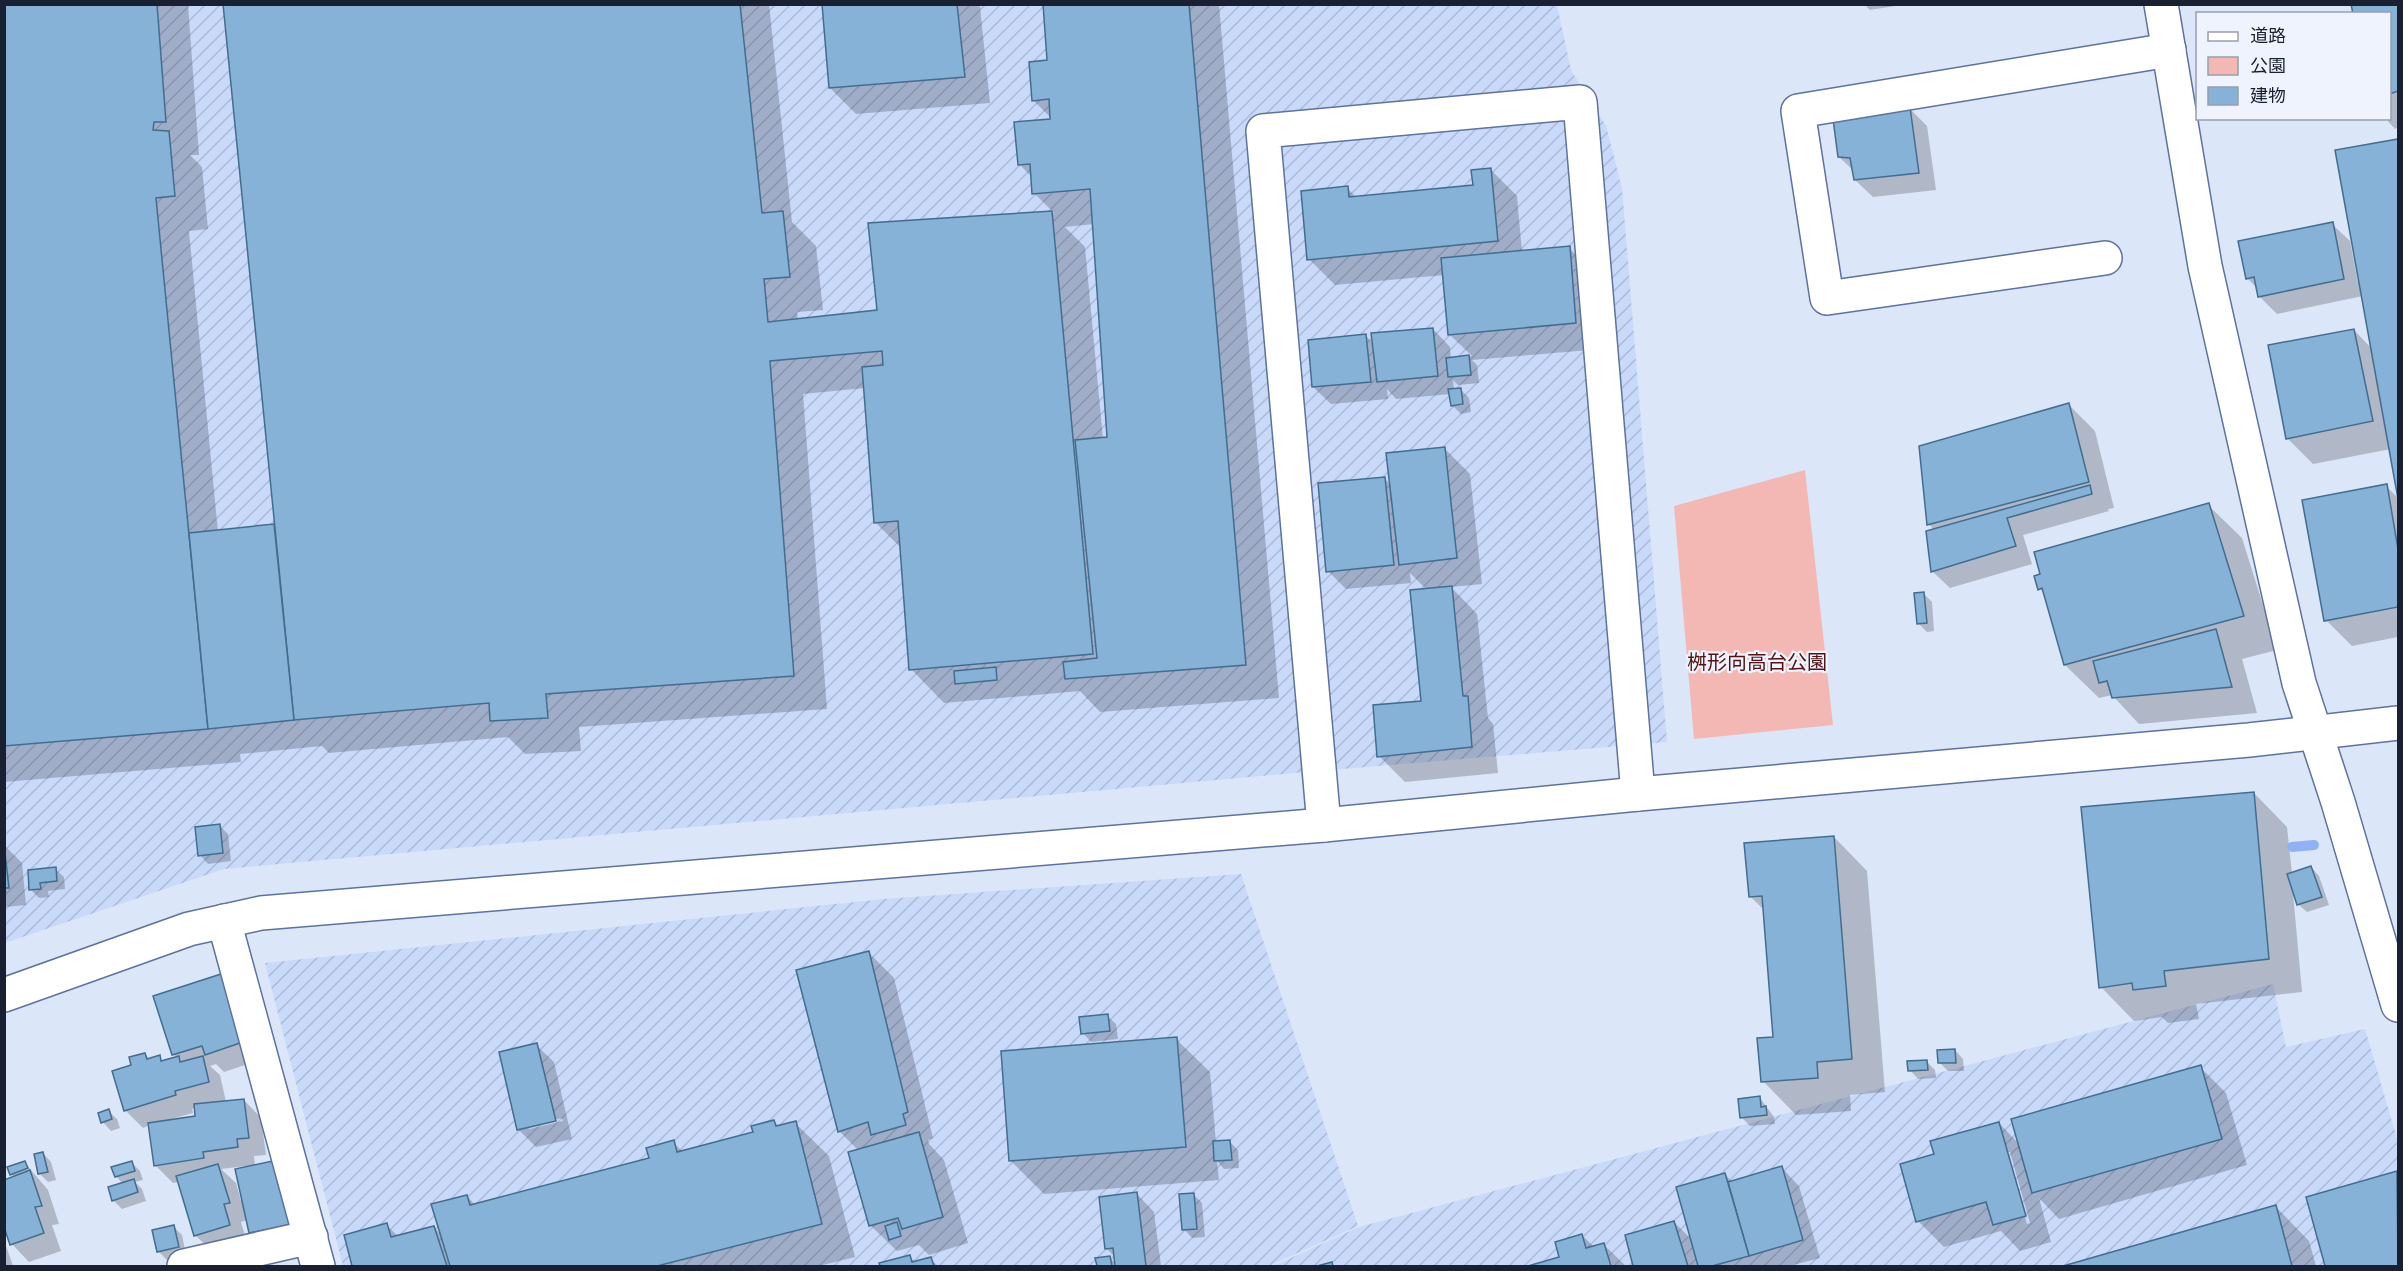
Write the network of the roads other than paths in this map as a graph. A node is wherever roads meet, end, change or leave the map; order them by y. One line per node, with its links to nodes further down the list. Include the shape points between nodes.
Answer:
1 (2161, 4): 2 (street)
2 (2169, 50): 3 (street, via 1798,111 1827,298); 5 (street, via 2205,266)
3 (2105, 258)
4 (2398, 723): 5 (street)
5 (2314, 732): 6 (street); 10 (street)
6 (1638, 794): 7 (street); 7 (street, via 1580,102 1263,131)
7 (1324, 825): 8 (street, via 273,912)
8 (224, 921): 9 (street, via 189,928); 11 (street)
9 (4, 996)
10 (2398, 1005)
11 (314, 1251): 12 (street)
12 (184, 1266)

